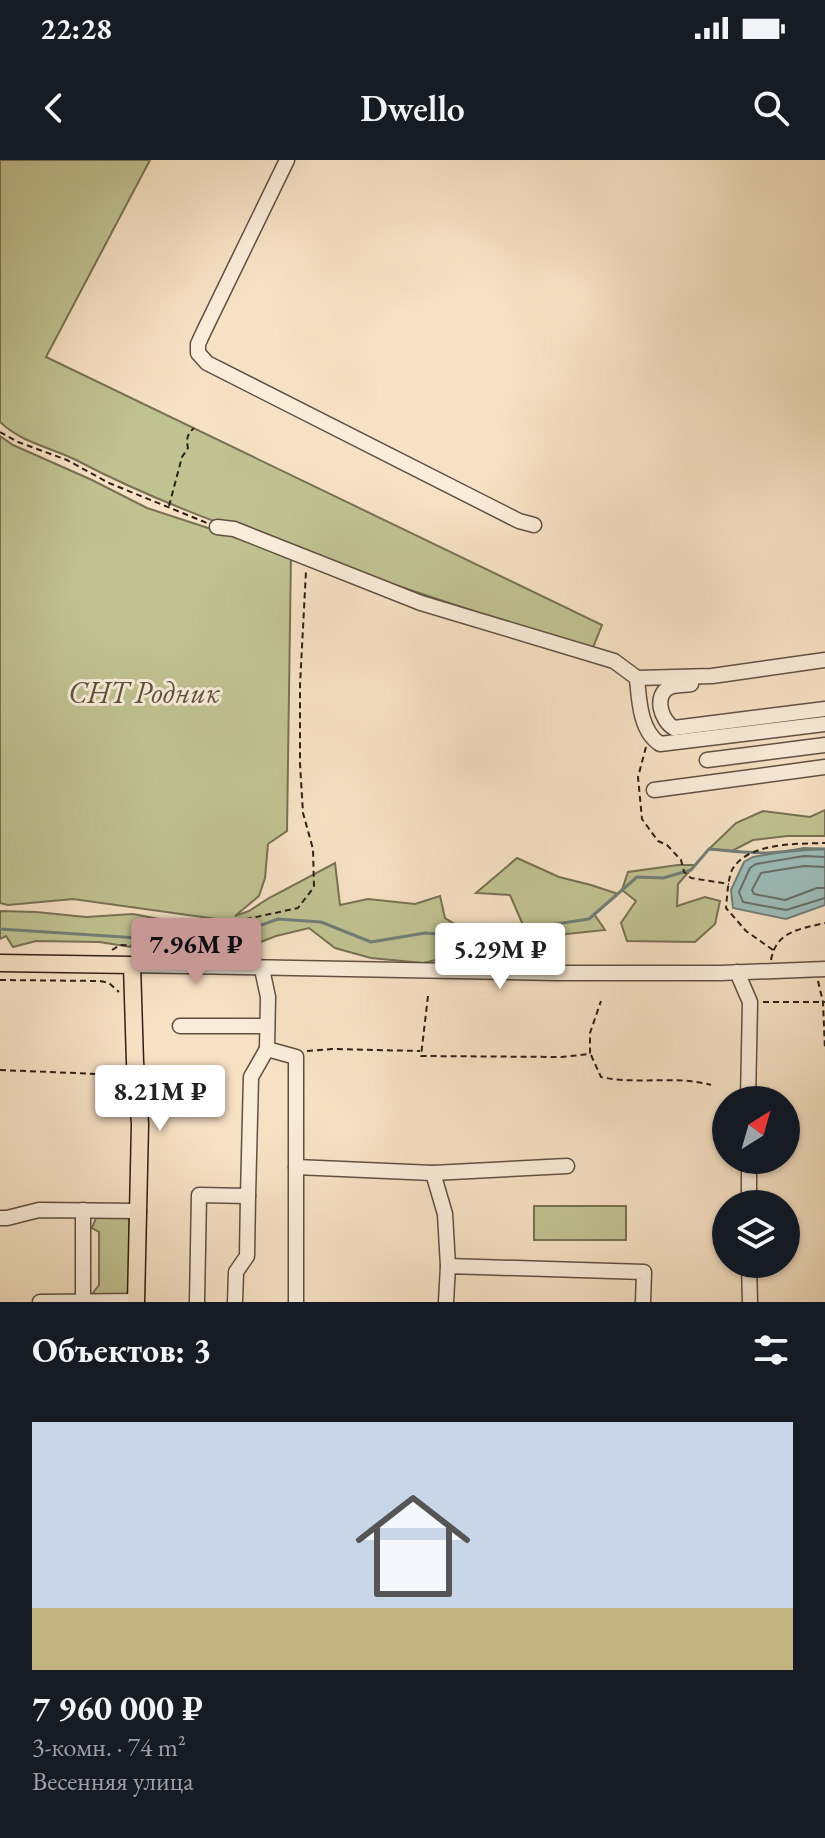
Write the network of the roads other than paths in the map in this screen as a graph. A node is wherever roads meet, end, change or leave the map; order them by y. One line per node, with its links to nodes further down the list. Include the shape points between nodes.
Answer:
1 (287, 160): 2 (street, via 198,353 207,363)
2 (534, 525)
3 (217, 527): 6 (street, via 234,529 421,603 614,661)
4 (825, 660): 5 (street)
5 (712, 676): 6 (street); 7 (street, via 664,692 660,701 667,724 674,728)
6 (637, 678): 8 (street, via 647,731 660,744)
7 (825, 709)
8 (825, 724)
9 (825, 745): 10 (street)
10 (707, 760)
11 (825, 767): 12 (street)
12 (654, 790)
13 (0, 963): 14 (main road)
14 (132, 965): 15 (street); 27 (main road)
15 (262, 969): 17 (street); 19 (street)
16 (820, 969): 17 (street)
17 (737, 972): 21 (street, via 750,1002)
18 (180, 1026): 19 (street)
19 (267, 1026): 20 (street)
20 (267, 1049): 23 (street, via 296,1057); 25 (street, via 251,1077)
21 (752, 1086)
22 (567, 1166): 24 (street)
23 (296, 1167): 24 (street); 36 (street)
24 (433, 1173): 29 (street, via 445,1214)
25 (248, 1196): 34 (street, via 199,1195); 35 (street, via 247,1256 236,1272)
26 (83, 1210): 27 (street); 28 (street, via 39,1210); 32 (street)
27 (139, 1211): 33 (main road)
28 (0, 1218)
29 (448, 1266): 37 (street); 38 (street, via 644,1272)
30 (749, 1278): 39 (street)
31 (39, 1302): 32 (street)
32 (83, 1302): 33 (street)
33 (136, 1302)
34 (197, 1302)
35 (235, 1302)
36 (296, 1302)
37 (446, 1302)
38 (643, 1302)
39 (750, 1302)

